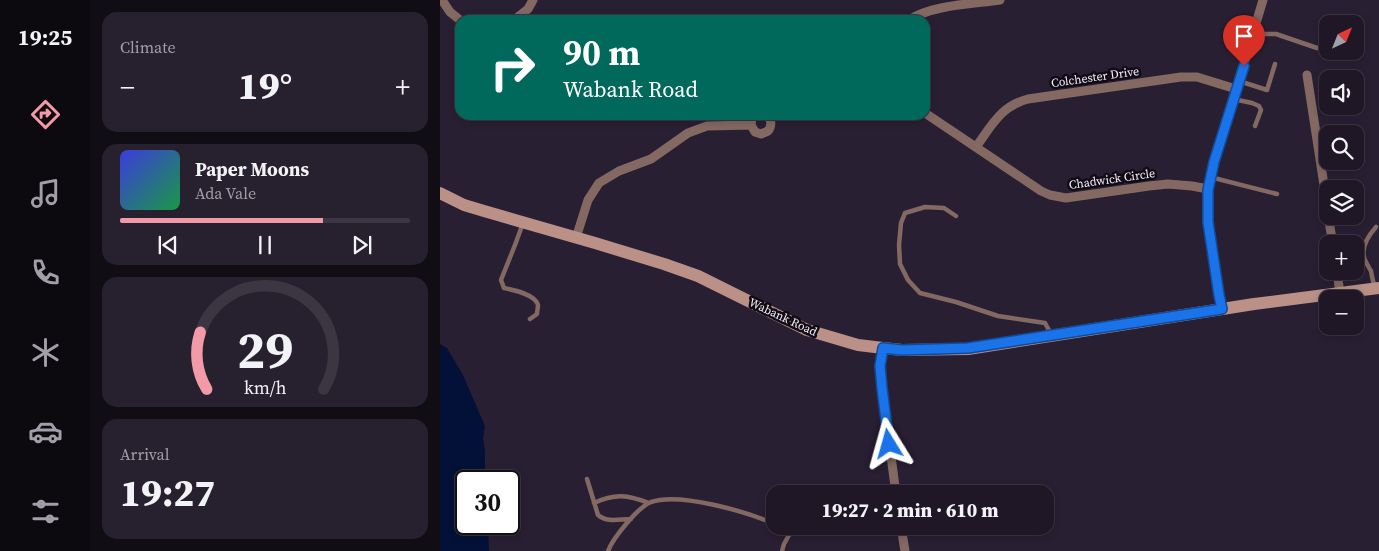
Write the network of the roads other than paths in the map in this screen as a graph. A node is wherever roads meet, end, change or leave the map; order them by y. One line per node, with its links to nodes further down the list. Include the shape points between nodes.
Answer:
1 (442, 0): 7 (street)
2 (533, 0): 5 (street)
3 (1000, 0): 6 (street)
4 (1263, 0): 8 (street)
5 (520, 15)
6 (916, 15)
7 (455, 16)
8 (1253, 34): 9 (lane, via 1276,34); 12 (street)
9 (1317, 48)
10 (1275, 64): 12 (lane, via 1267,90)
11 (1307, 75): 21 (street)
12 (1238, 85): 13 (street); 19 (street, Colchester Drive, via 1188,77 1028,99 1007,108 997,117)
13 (1233, 99): 18 (lane, via 1259,106 1261,110); 20 (street)
14 (930, 115): 19 (street, Chadwick Circle)
15 (752, 120): 17 (street)
16 (770, 120): 17 (street, via 770,128 762,134)
17 (751, 125): 28 (street, via 700,128 651,159 619,171 599,183 588,200)
18 (1255, 126)
19 (976, 147): 22 (street, Chadwick Circle, via 1041,191 1060,197 1159,185)
20 (1210, 177): 22 (street); 24 (lane)
21 (1323, 180)
22 (1208, 190): 32 (street, via 1208,222)
23 (440, 192): 26 (street, Wabank Road, via 464,205)
24 (1277, 194)
25 (956, 216): 34 (lane, via 944,208 925,207 905,213 899,245 900,264 908,280 920,293 998,316 1045,323)
26 (523, 222): 28 (street, Wabank Road); 33 (lane, via 501,280 504,288 524,292 535,301 537,314)
27 (1376, 227): 29 (lane, via 1363,253)
28 (576, 238): 35 (street, Wabank Road, via 698,276 806,330)
29 (1377, 288): 30 (street, Wabank Road)
30 (1364, 290)
31 (1319, 297): 32 (street, Wabank Road)
32 (1222, 309): 34 (street, Wabank Road)
33 (530, 320)
34 (1051, 336): 35 (street, Wabank Road, via 968,348)
35 (883, 348): 37 (street, via 880,366)
36 (587, 479): 38 (lane)
37 (895, 485)
38 (594, 503): 39 (lane, via 620,496); 40 (lane, via 600,518)
39 (649, 503): 40 (lane); 41 (lane, via 683,500 705,503)
40 (631, 519): 44 (lane)
41 (766, 521)
42 (790, 535): 45 (lane)
43 (902, 535): 46 (street)
44 (608, 551)
45 (782, 551)
46 (905, 551)

